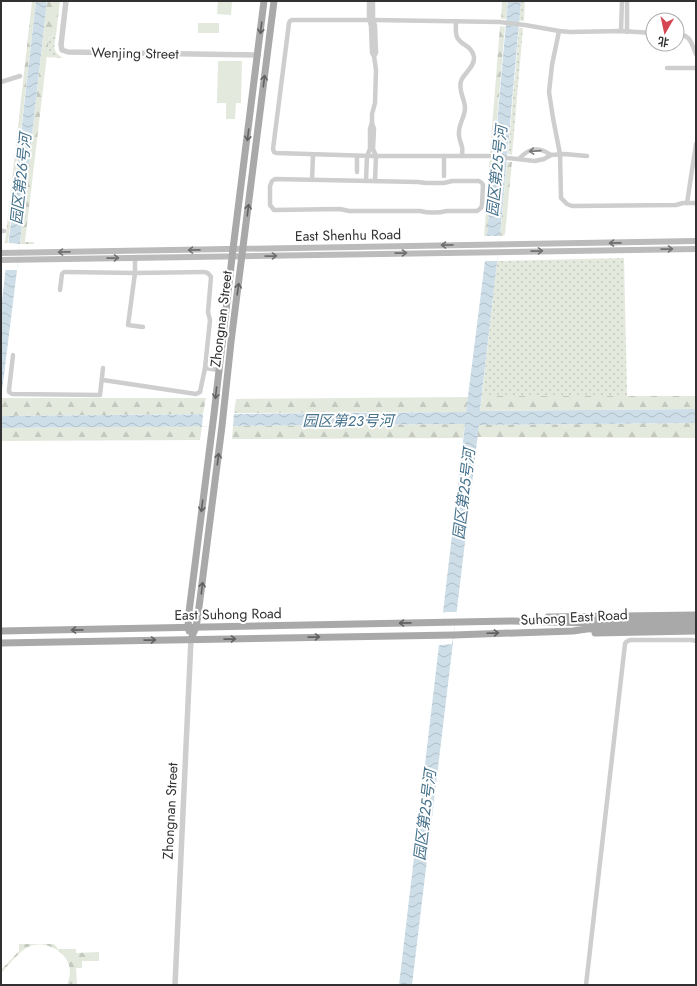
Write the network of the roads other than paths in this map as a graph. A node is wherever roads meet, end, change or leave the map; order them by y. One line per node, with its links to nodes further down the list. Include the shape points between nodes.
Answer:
1 (66, 1): 16 (street, Wenjing Street, via 61,45 64,51)
2 (264, 1): 16 (main road, Zhongnan Street, one-way to 16)
3 (274, 1): 43 (main road, Zhongnan Street, one-way to 3)
4 (369, 1): 8 (street)
5 (373, 1): 8 (street)
6 (622, 1): 12 (street)
7 (627, 1): 12 (street)
8 (371, 9): 9 (street)
9 (372, 20): 10 (street); 21 (street, via 375,26 376,53); 24 (street, via 290,20 273,149 278,154)
10 (456, 22): 11 (street, via 500,22); 30 (street, via 456,35 474,56 472,66 463,77 460,86 466,106 458,133)
11 (559, 31): 12 (street); 23 (street, via 550,92)
12 (624, 32): 13 (street)
13 (645, 33)
14 (685, 35): 15 (street)
15 (696, 54)
16 (258, 55): 46 (main road, Zhongnan Street, one-way to 46)
17 (667, 68): 18 (street)
18 (696, 68)
19 (20, 76): 20 (street)
20 (1, 82)
21 (372, 122): 27 (street); 28 (street, via 373,149)
22 (696, 144): 38 (street)
23 (560, 154): 25 (street); 31 (street); 40 (street, via 561,198 572,206)
24 (313, 155): 26 (street); 35 (street)
25 (552, 155): 32 (street, via 544,160); 32 (street, one-way to 32, via 536,149)
26 (357, 156): 27 (street); 33 (street)
27 (367, 156): 28 (street); 36 (street)
28 (376, 156): 29 (street); 37 (street)
29 (444, 156): 30 (street); 34 (street)
30 (462, 156): 32 (street)
31 (587, 156)
32 (520, 158)
33 (357, 172)
34 (444, 176)
35 (312, 180): 36 (street); 37 (street, via 275,179 270,186 271,207 274,210 442,212 477,211 482,205 483,185 479,181 452,181 444,184)
36 (366, 181): 37 (street)
37 (375, 181)
38 (690, 183): 39 (street); 40 (street)
39 (696, 184)
40 (687, 203): 41 (street)
41 (696, 203)
42 (696, 241): 43 (main road, East Shenhu Road, one-way to 43)
43 (243, 248): 46 (main road, East Shenhu Road); 47 (main road, Zhongnan Street)
44 (696, 249): 47 (main road, East Shenhu Road, one-way to 44)
45 (4, 253): 46 (main road, East Shenhu Road, one-way to 45)
46 (232, 253): 47 (main road, East Shenhu Road); 48 (main road, East Shenhu Road); 56 (main road, Zhongnan Street)
47 (242, 256): 64 (main road, Zhongnan Street, one-way to 47)
48 (136, 258): 49 (main road, East Shenhu Road, one-way to 48); 50 (street)
49 (4, 260)
50 (135, 273): 51 (street, via 64,272 61,276); 52 (street, via 128,325); 55 (street, via 210,274 210,320)
51 (60, 290)
52 (143, 327)
53 (13, 355): 57 (street, via 9,390 12,394 100,395)
54 (104, 368): 57 (street)
55 (205, 368): 56 (street); 57 (street, via 201,390 196,394)
56 (218, 370): 63 (main road, Zhongnan Street, one-way to 63)
57 (103, 380)
58 (696, 615): 60 (main road, via 532,618)
59 (696, 620): 60 (main road, Suhong East Road, via 589,623)
60 (512, 621): 61 (main road, Suhong East Road)
61 (455, 622): 64 (main road, East Suhong Road, one-way to 64)
62 (696, 625): 66 (main road, Suhong East Road)
63 (188, 627): 64 (main road, East Suhong Road); 65 (main road, East Suhong Road, one-way to 65); 69 (main road, Zhongnan Street)
64 (196, 627): 69 (main road, Zhongnan Street)
65 (1, 631)
66 (573, 631): 67 (main road, via 586,634); 68 (main road, Suhong East Road, one-way to 66)
67 (696, 631)
68 (454, 635): 69 (main road, East Suhong Road, one-way to 68)
69 (191, 639): 71 (main road, East Suhong Road, one-way to 69); 72 (street, Zhongnan Street)
70 (696, 641): 73 (street, via 630,640 624,644)
71 (1, 643)
72 (175, 985)
73 (586, 985)

